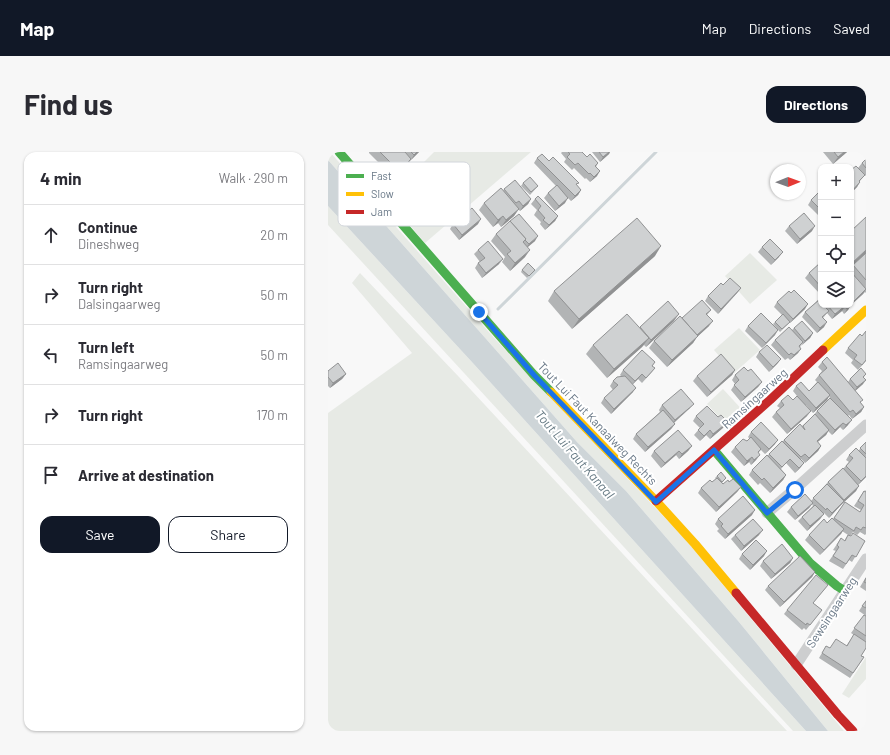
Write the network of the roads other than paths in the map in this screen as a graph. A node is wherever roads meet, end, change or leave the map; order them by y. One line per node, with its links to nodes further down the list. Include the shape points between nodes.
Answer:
1 (339, 152): 2 (street, Tout Lui Faut Kanaalweg Rechts)
2 (348, 162)
3 (404, 226): 7 (street, Tout Lui Faut Kanaalweg Rechts, via 534,375)
4 (864, 315): 6 (street, Ramsingaarweg)
5 (866, 426): 8 (street)
6 (714, 450): 7 (street, Ramsingaarweg); 8 (street)
7 (656, 502): 11 (street, Tout Lui Faut Kanaalweg Rechts, via 695,544)
8 (767, 513): 10 (street, via 810,564)
9 (866, 559): 10 (street, Sewsingaarweg)
10 (845, 591): 11 (street, Sewsingaarweg)
11 (796, 665): 12 (street, Tout Lui Faut Kanaalweg Rechts)
12 (853, 731)

